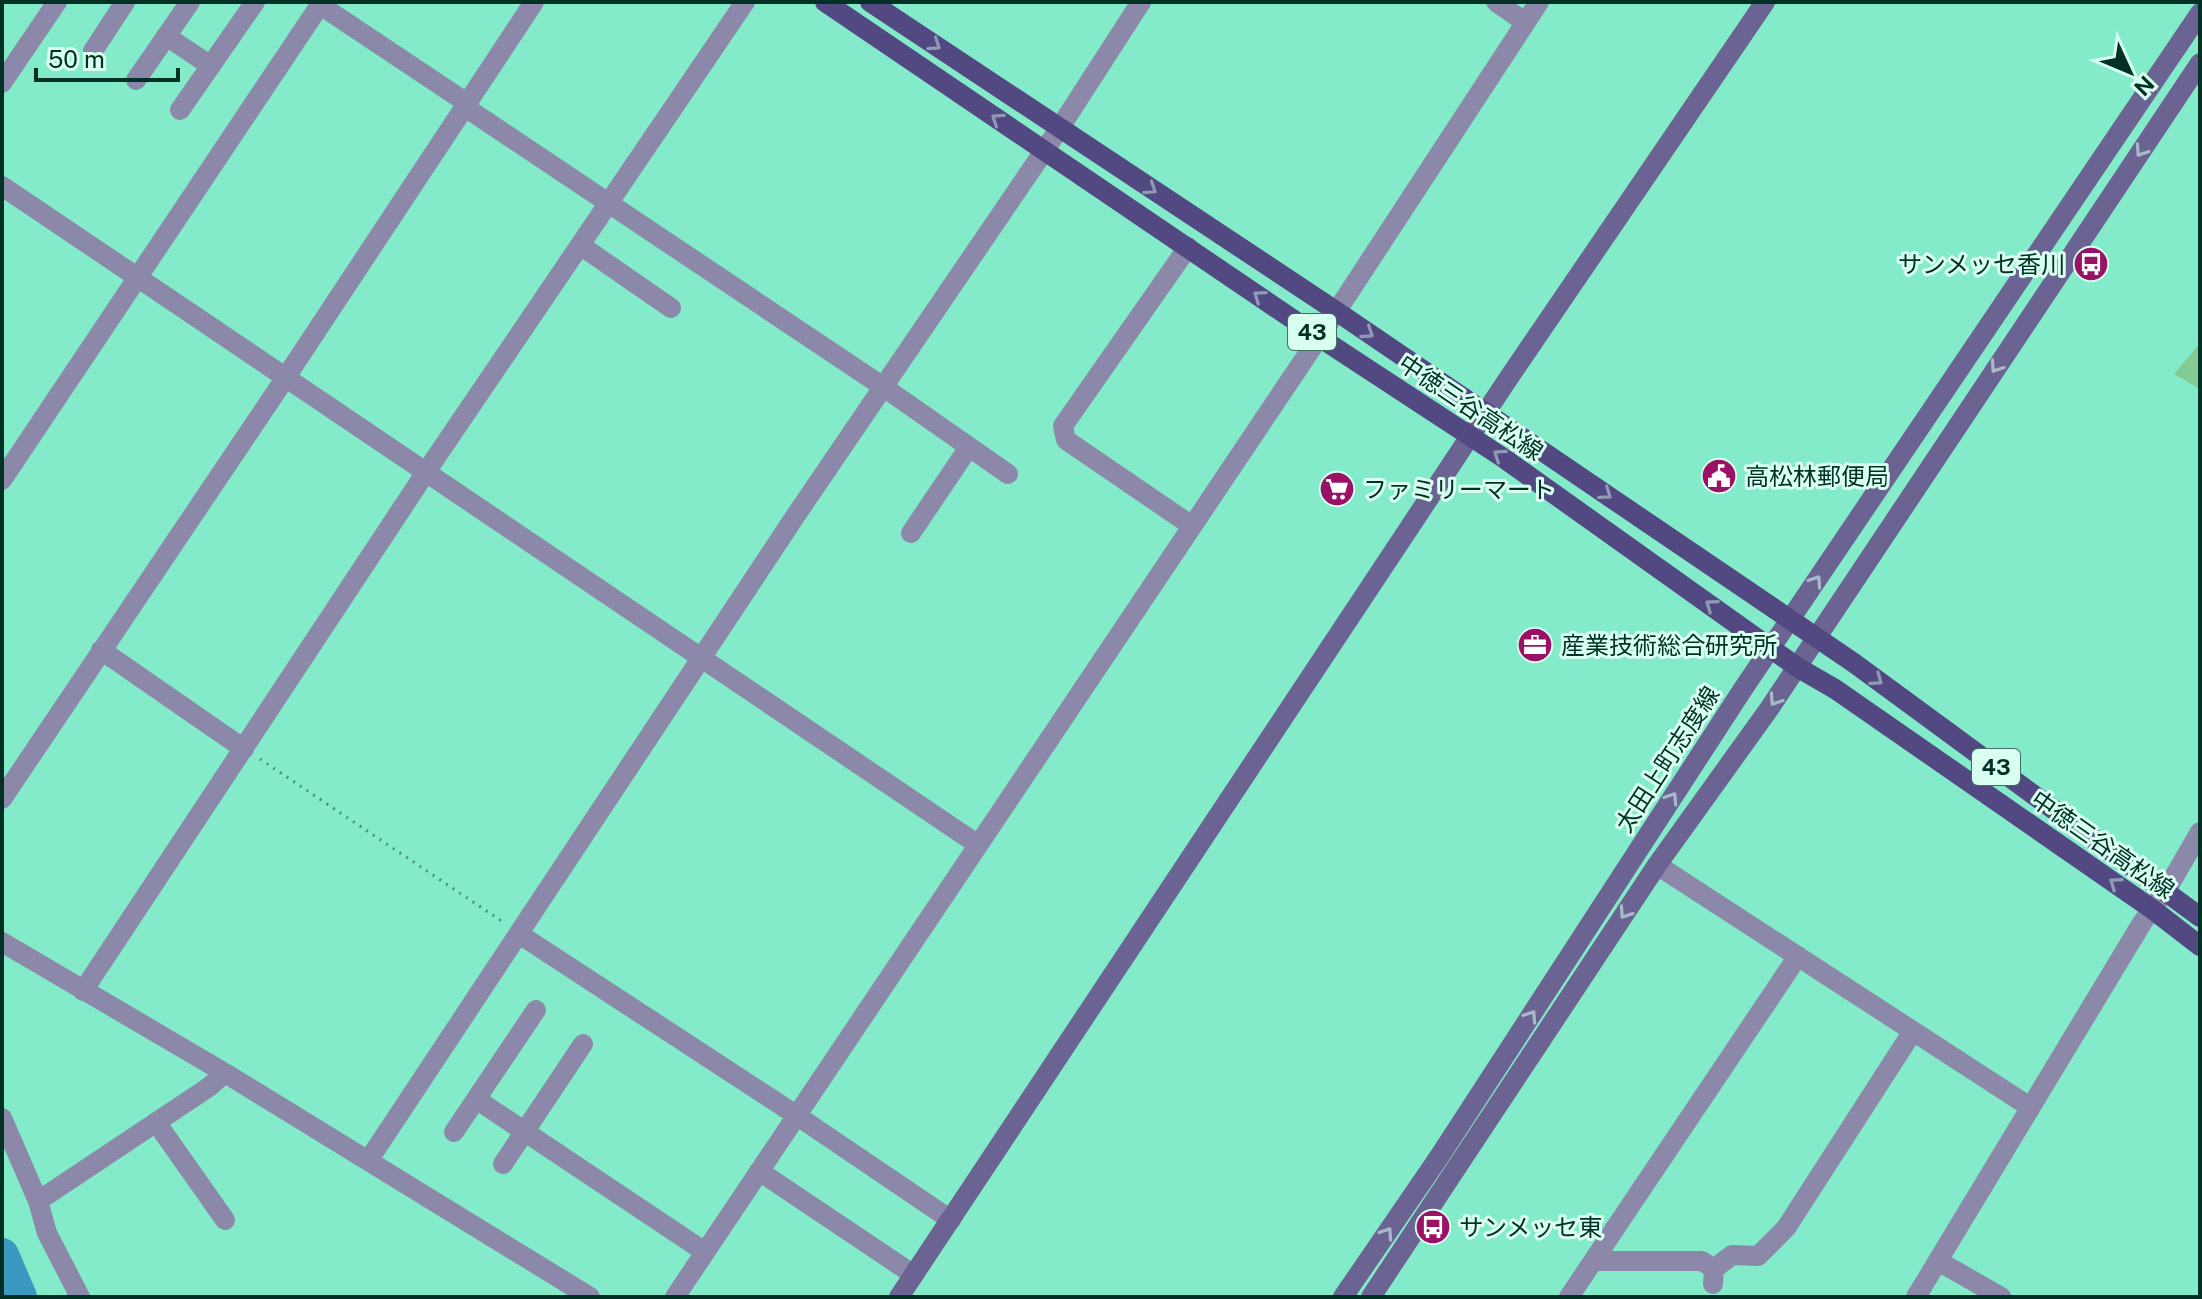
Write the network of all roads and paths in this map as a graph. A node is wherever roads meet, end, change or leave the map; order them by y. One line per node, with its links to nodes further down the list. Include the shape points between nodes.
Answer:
1 (57, 2): 18 (street)
2 (125, 2): 17 (street)
3 (190, 2): 16 (street)
4 (255, 2): 20 (street)
5 (534, 2): 23 (street)
6 (745, 2): 28 (street)
7 (825, 2): 26 (main road, 中徳三谷高松線 / 43, one-way to 7)
8 (870, 2): 25 (main road, 中徳三谷高松線 / 43, one-way to 25)
9 (1141, 2): 25 (street)
10 (1496, 2): 15 (street)
11 (1539, 2): 15 (street)
12 (1765, 2): 37 (main road)
13 (317, 5): 23 (street); 31 (street)
14 (2200, 13): 45 (main road, 太田上町志度線, one-way to 14)
15 (1525, 22): 33 (street)
16 (166, 36): 20 (street); 21 (street)
17 (93, 51)
18 (10, 54): 22 (street)
19 (2200, 63): 46 (main road, 太田上町志度線, one-way to 46)
20 (211, 66): 24 (street)
21 (136, 80)
22 (2, 83)
23 (466, 105): 28 (street); 35 (street)
24 (180, 110)
25 (1059, 129): 26 (street); 33 (main road, 中徳三谷高松線 / 43, one-way to 33)
26 (1044, 151): 30 (main road, 中徳三谷高松線 / 43); 36 (street)
27 (2, 186): 31 (street)
28 (608, 204): 29 (street); 36 (street)
29 (580, 245): 32 (street); 40 (street)
30 (1188, 247): 34 (main road, 中徳三谷高松線 / 43, one-way to 30); 43 (street, via 1063,426 1066,440)
31 (136, 278): 35 (street); 42 (street)
32 (671, 308)
33 (1336, 311): 34 (street); 37 (main road, 中徳三谷高松線 / 43, one-way to 37)
34 (1319, 337): 38 (main road, 中徳三谷高松線 / 43); 43 (street)
35 (286, 377): 40 (street); 48 (street)
36 (882, 386): 39 (street); 49 (street)
37 (1486, 412): 38 (main road); 45 (main road, 中徳三谷高松線 / 43, one-way to 45)
38 (1470, 437): 47 (main road, 中徳三谷高松線 / 43, one-way to 38); 80 (main road)
39 (969, 447): 41 (street); 44 (street)
40 (426, 472): 49 (street); 51 (street)
41 (1008, 474)
42 (2, 480)
43 (1192, 526): 54 (street)
44 (911, 533)
45 (1790, 620): 46 (main road, 中徳三谷高松線 / 43); 47 (main road, 太田上町志度線)
46 (1816, 638): 50 (main road, 太田上町志度線); 56 (main road, 中徳三谷高松線 / 43, one-way to 56)
47 (1771, 648): 50 (main road, 中徳三谷高松線 / 43); 89 (main road, 太田上町志度線, one-way to 47)
48 (101, 650): 51 (street); 52 (street)
49 (703, 658): 54 (street); 59 (street)
50 (1797, 667): 55 (main road, 太田上町志度線, one-way to 55); 57 (main road, 中徳三谷高松線 / 43, one-way to 50)
51 (244, 749): 59 (path); 63 (street)
52 (2, 799)
53 (2200, 832): 56 (street)
54 (977, 844): 70 (street)
55 (1657, 865): 62 (street); 90 (main road, 太田上町志度線, one-way to 90)
56 (2165, 890): 57 (street); 58 (main road, 中徳三谷高松線 / 43)
57 (2152, 909): 61 (main road, 中徳三谷高松線 / 43); 69 (street)
58 (2200, 917)
59 (519, 934): 70 (street); 75 (street)
60 (2, 942): 63 (street)
61 (2200, 946)
62 (1798, 956): 65 (street); 82 (street)
63 (83, 991): 67 (street)
64 (536, 1010): 68 (street)
65 (1913, 1031): 69 (street); 82 (street, via 1786,1228 1758,1256 1732,1255 1713,1276 1702,1261)
66 (583, 1044): 73 (street)
67 (225, 1073): 72 (street); 75 (street)
68 (476, 1099): 73 (street); 74 (street)
69 (2030, 1107): 83 (street)
70 (796, 1115): 77 (street); 80 (street)
71 (2, 1118): 78 (street)
72 (156, 1122): 78 (street); 79 (street)
73 (525, 1131): 76 (street); 81 (street)
74 (454, 1132)
75 (368, 1161): 86 (street)
76 (503, 1164)
77 (759, 1171): 81 (street); 84 (street)
78 (38, 1201): 85 (street, via 47,1233)
79 (225, 1220)
80 (951, 1220): 84 (main road)
81 (705, 1252): 87 (street)
82 (1594, 1261): 91 (street)
83 (1938, 1261): 92 (street); 93 (street)
84 (914, 1275): 88 (main road)
85 (80, 1297)
86 (590, 1297)
87 (675, 1297)
88 (899, 1297)
89 (1343, 1297)
90 (1371, 1297)
91 (1569, 1297)
92 (1916, 1297)
93 (2001, 1297)

